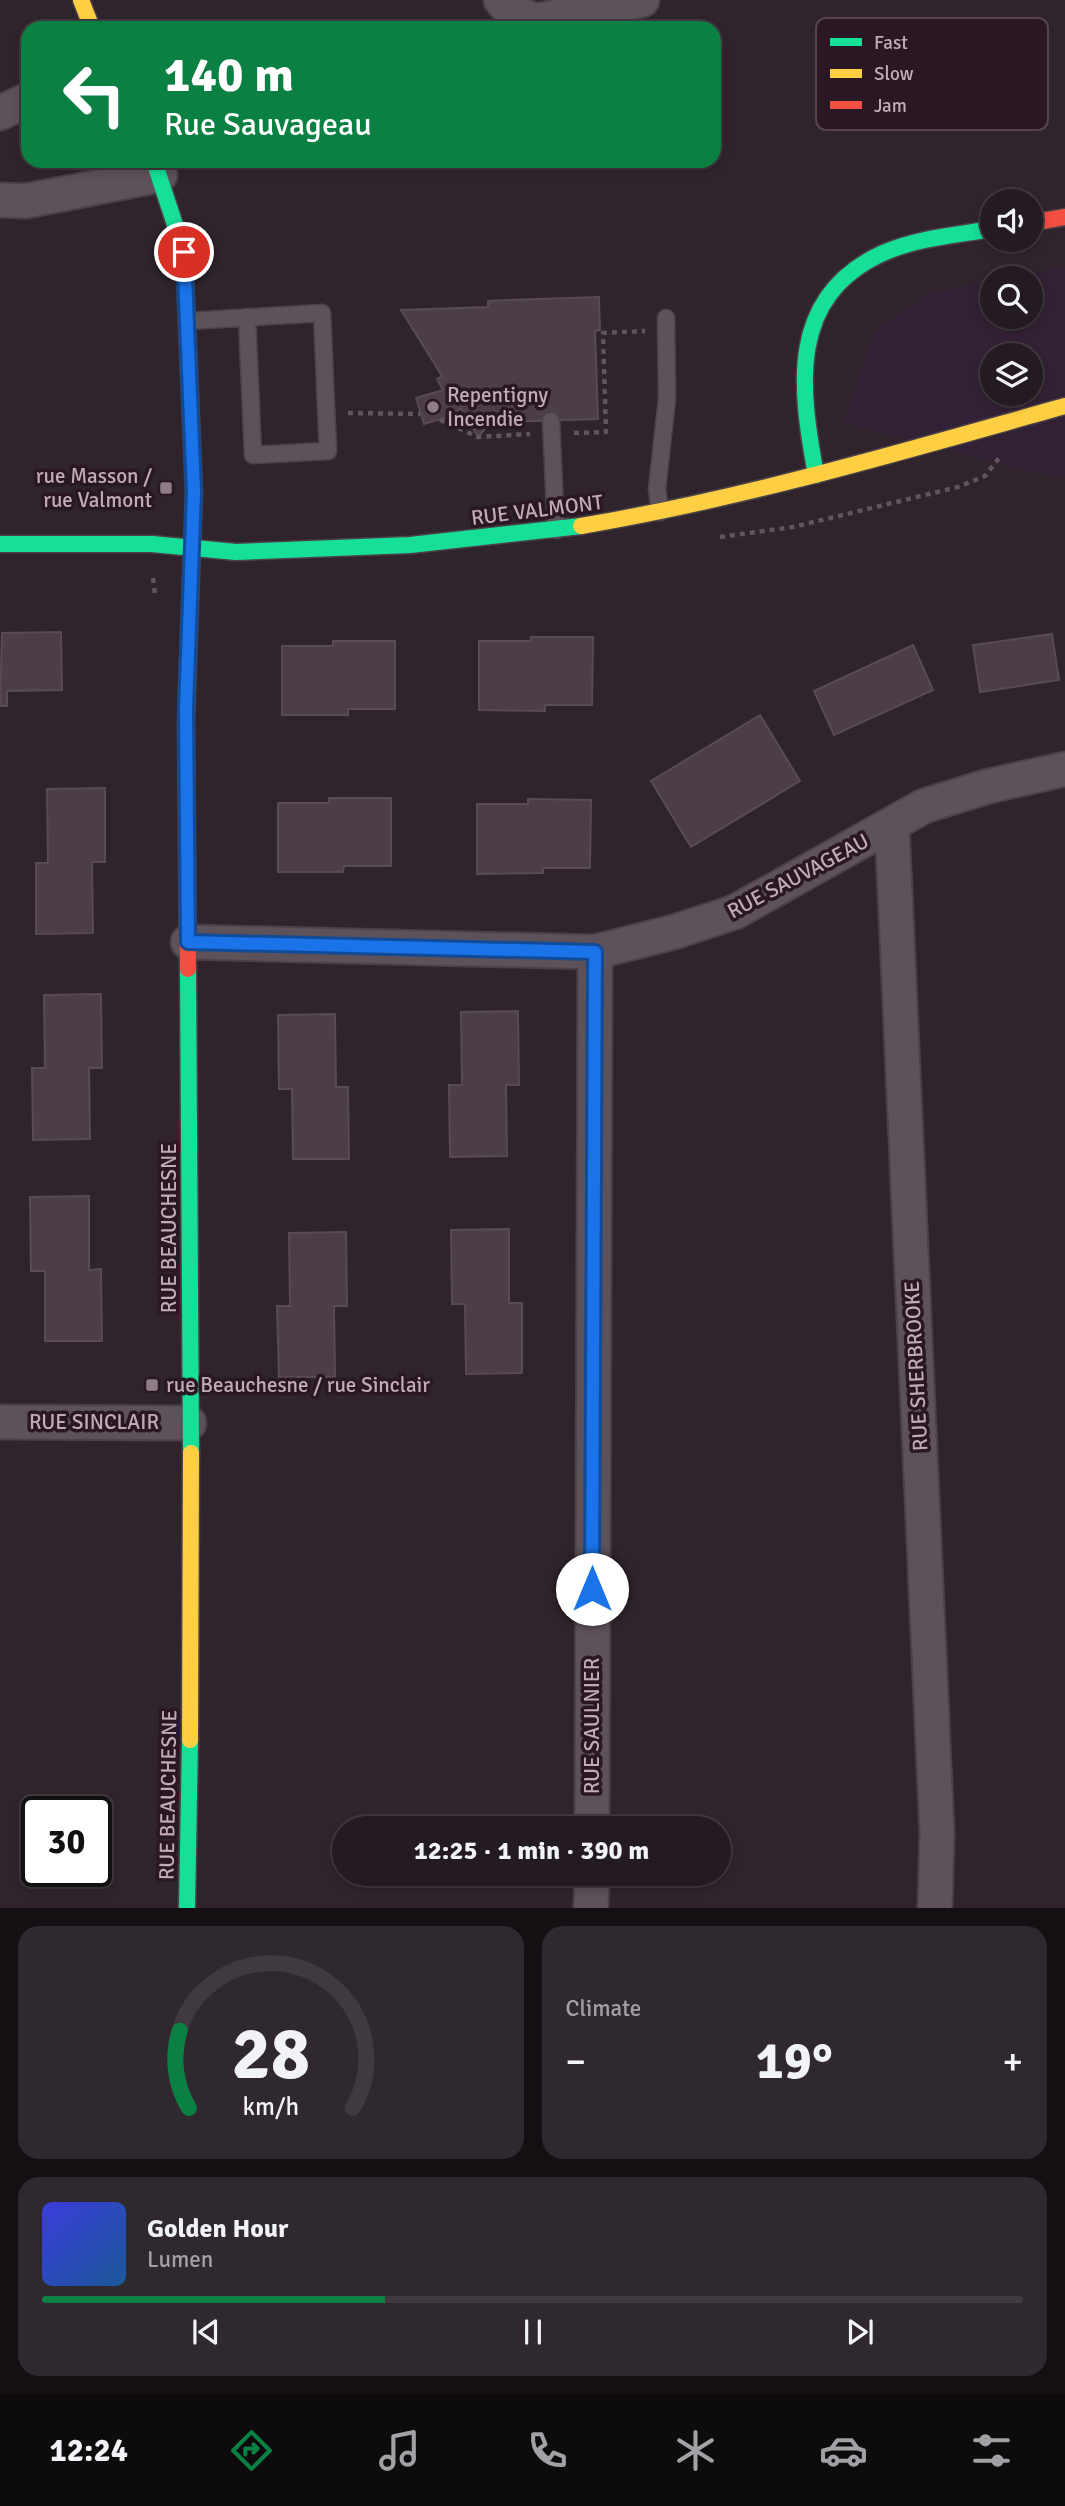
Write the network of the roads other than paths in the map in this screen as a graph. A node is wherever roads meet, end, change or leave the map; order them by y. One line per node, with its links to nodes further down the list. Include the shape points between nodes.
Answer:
1 (80, 0): 4 (main road)
2 (501, 0): 3 (street, via 510,10 535,21)
3 (642, 0)
4 (89, 21)
5 (21, 103): 6 (street)
6 (0, 113)
7 (157, 168): 8 (street, via 26,201); 14 (main road, RUE BEAUCHESNE, via 184,252)
8 (0, 200)
9 (1065, 217): 10 (main road)
10 (1043, 221)
11 (980, 231): 17 (main road, via 884,253 850,272 829,295 809,335 802,379)
12 (247, 317): 12 (lane, via 322,313 328,451 253,455); 14 (lane)
13 (666, 318): 18 (lane, via 667,399 657,489)
14 (188, 321): 21 (main road, RUE BEAUCHESNE)
15 (1065, 406): 17 (main road, RUE VALMONT)
16 (551, 427): 19 (lane)
17 (816, 475): 18 (main road, RUE VALMONT)
18 (660, 512): 19 (main road, RUE VALMONT)
19 (556, 531): 21 (main road, RUE VALMONT, via 351,548)
20 (0, 544): 21 (main road, RUE VALMONT, via 152,544)
21 (192, 549): 24 (main road, RUE BEAUCHESNE, via 186,709)
22 (1065, 769): 23 (street, RUE SAUVAGEAU, via 924,806)
23 (892, 825): 25 (street, RUE SAUVAGEAU, via 735,912); 32 (street, RUE SHERBROOKE, via 937,1833)
24 (188, 942): 25 (street, RUE SAUVAGEAU); 27 (main road, RUE BEAUCHESNE)
25 (595, 952): 28 (street, RUE SAULNIER)
26 (0, 1422): 27 (street, RUE SINCLAIR)
27 (189, 1423): 30 (main road, RUE BEAUCHESNE, via 192,1600)
28 (592, 1816)
29 (592, 1886): 31 (street)
30 (187, 1908)
31 (591, 1908)
32 (935, 1908)

